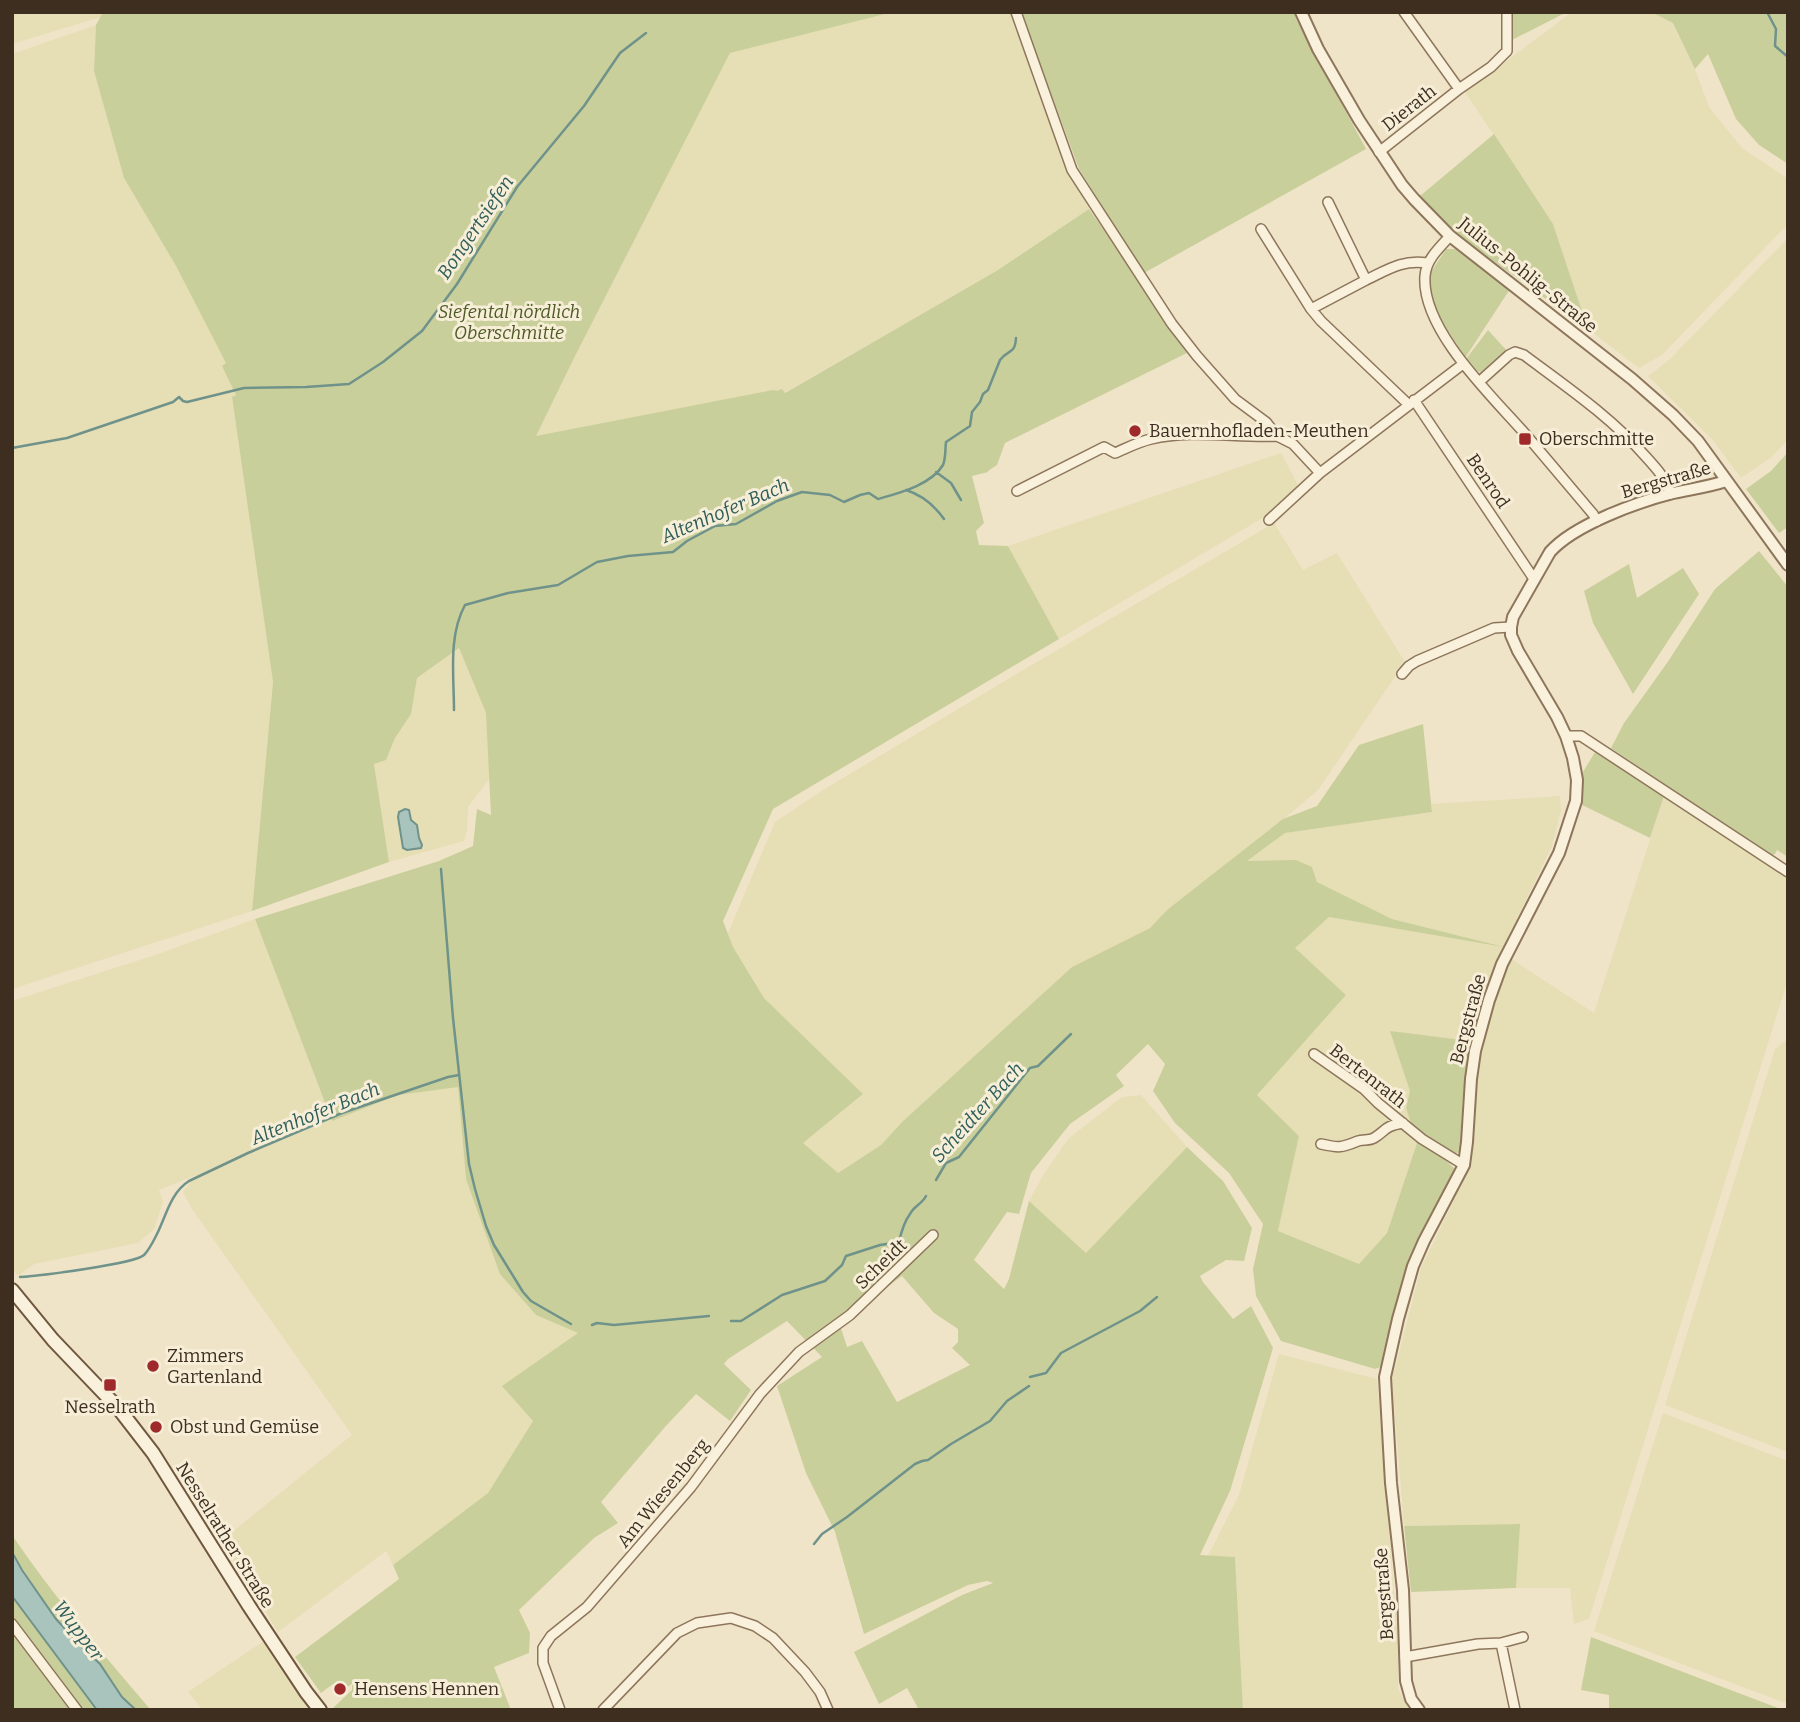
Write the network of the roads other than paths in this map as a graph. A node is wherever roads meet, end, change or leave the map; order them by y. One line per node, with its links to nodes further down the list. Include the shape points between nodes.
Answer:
1 (1016, 12): 16 (street, via 1072,170 1172,324 1235,399)
2 (1301, 12): 6 (street, Julius-Pohlig-Straße)
3 (1404, 12): 5 (street, Dierath)
4 (1507, 12): 5 (street, Dierath, via 1507,51)
5 (1459, 89): 6 (street, Dierath)
6 (1379, 152): 9 (street, Julius-Pohlig-Straße, via 1402,185)
7 (1328, 202): 11 (street)
8 (1261, 229): 12 (street)
9 (1450, 236): 10 (street); 18 (street, Julius-Pohlig-Straße, via 1663,406 1698,441)
10 (1427, 263): 11 (street, via 1394,266); 13 (street, via 1427,297 1433,317)
11 (1366, 280): 12 (street)
12 (1311, 309): 15 (street)
13 (1463, 364): 14 (street); 15 (street)
14 (1479, 382): 20 (street, via 1509,355 1524,355 1615,424 1663,476); 22 (street)
15 (1411, 402): 17 (street); 24 (street, Benrod)
16 (1278, 436): 17 (street, via 1293,444); 19 (street, via 1177,435 1115,453 1104,447)
17 (1320, 472): 21 (street)
18 (1726, 481): 20 (street, Bergstraße); 23 (street, Julius-Pohlig-Straße)
19 (1017, 491)
20 (1671, 494): 22 (street, Bergstraße)
21 (1269, 520)
22 (1597, 521): 24 (street, Bergstraße, via 1557,544)
23 (1788, 565)
24 (1534, 579): 25 (street, Bergstraße)
25 (1511, 627): 26 (street, via 1494,628 1417,661); 27 (street, Bergstraße, via 1518,651)
26 (1402, 674)
27 (1566, 736): 28 (street, via 1590,741); 32 (street, Bergstraße, via 1577,780 1576,800 1559,853 1502,964 1481,1024)
28 (1788, 872)
29 (1314, 1054): 30 (street, Bertenrath)
30 (1403, 1123): 31 (street, Bertenrath, via 1350,1146); 32 (street, Bertenrath)
31 (1321, 1144)
32 (1464, 1165): 39 (street, Bergstraße, via 1413,1266 1385,1377)
33 (933, 1235): 35 (street, Scheidt)
34 (12, 1290): 42 (main road, Nesselrather Straße, via 153,1453)
35 (850, 1315): 40 (street, Am Wiesenberg, via 799,1352 603,1589 551,1636 543,1648 543,1663)
36 (12, 1624): 41 (street)
37 (1523, 1637): 38 (street)
38 (1501, 1643): 39 (street); 47 (street)
39 (1405, 1657): 46 (street, Bergstraße, via 1406,1682)
40 (560, 1708): 43 (street, Am Wiesenberg)
41 (77, 1710)
42 (320, 1710)
43 (547, 1710)
44 (603, 1710): 45 (street, via 677,1633 697,1623 731,1618 773,1638 805,1672)
45 (828, 1710)
46 (1419, 1710)
47 (1515, 1710)

